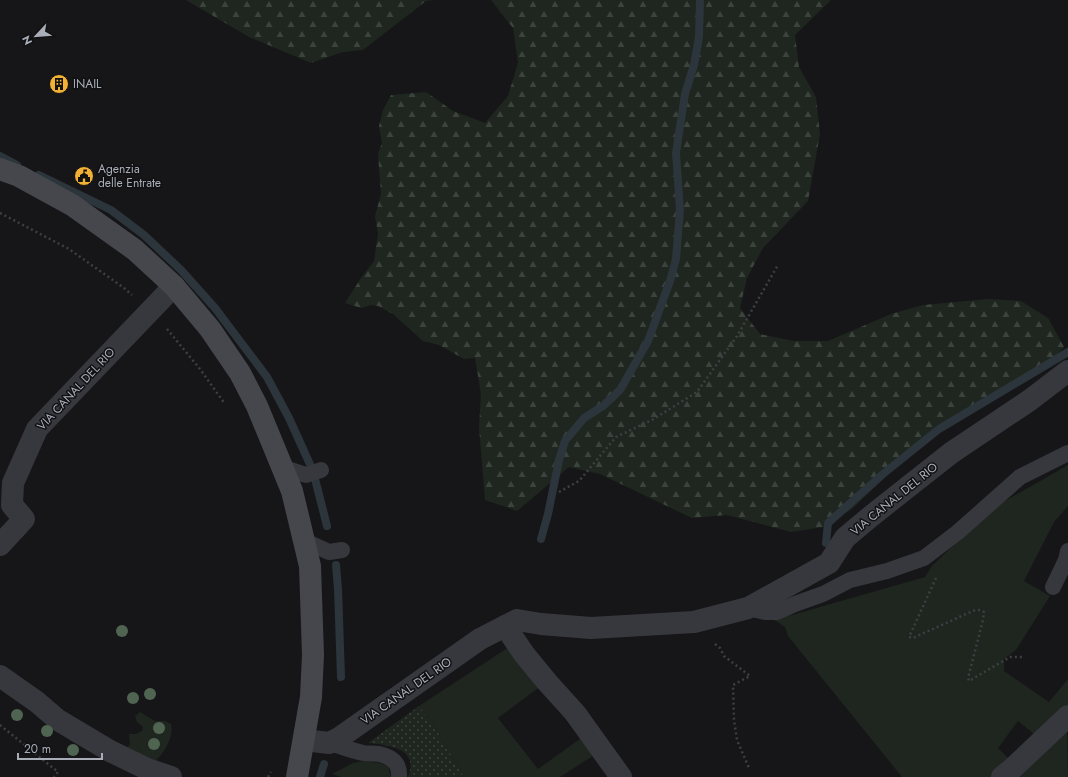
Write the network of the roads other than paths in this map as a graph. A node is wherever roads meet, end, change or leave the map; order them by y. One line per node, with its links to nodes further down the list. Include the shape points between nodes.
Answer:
1 (0, 169): 2 (main road, via 19,176 72,205 135,250)
2 (174, 286): 5 (main road, via 210,329 240,373); 8 (street, VIA CANAL DEL RIO, via 37,429 13,483 12,505 24,519)
3 (1068, 371): 12 (street, VIA CANAL DEL RIO, via 951,453 870,517 846,538 829,563)
4 (1068, 453): 12 (lane, via 1020,477 958,532 924,558 850,580 777,612)
5 (282, 466): 6 (lane, via 306,475); 7 (main road, via 292,491)
6 (321, 470)
7 (305, 541): 9 (lane, via 329,552); 16 (main road, via 310,566 314,655)
8 (0, 545)
9 (342, 550)
10 (1068, 551): 11 (lane)
11 (1053, 587)
12 (748, 608): 13 (street, VIA CANAL DEL RIO, via 694,622 591,628 517,620)
13 (505, 626): 17 (street, VIA CANAL DEL RIO, via 480,639); 21 (street, via 524,654 575,713)
14 (0, 676): 18 (street, via 58,720 110,751 147,769)
15 (1068, 716): 22 (street)
16 (304, 740): 17 (street); 19 (main road)
17 (334, 740): 20 (lane, via 364,753 391,758 400,770)
18 (171, 777)
19 (297, 777)
20 (399, 777)
21 (621, 777)
22 (1002, 777)

